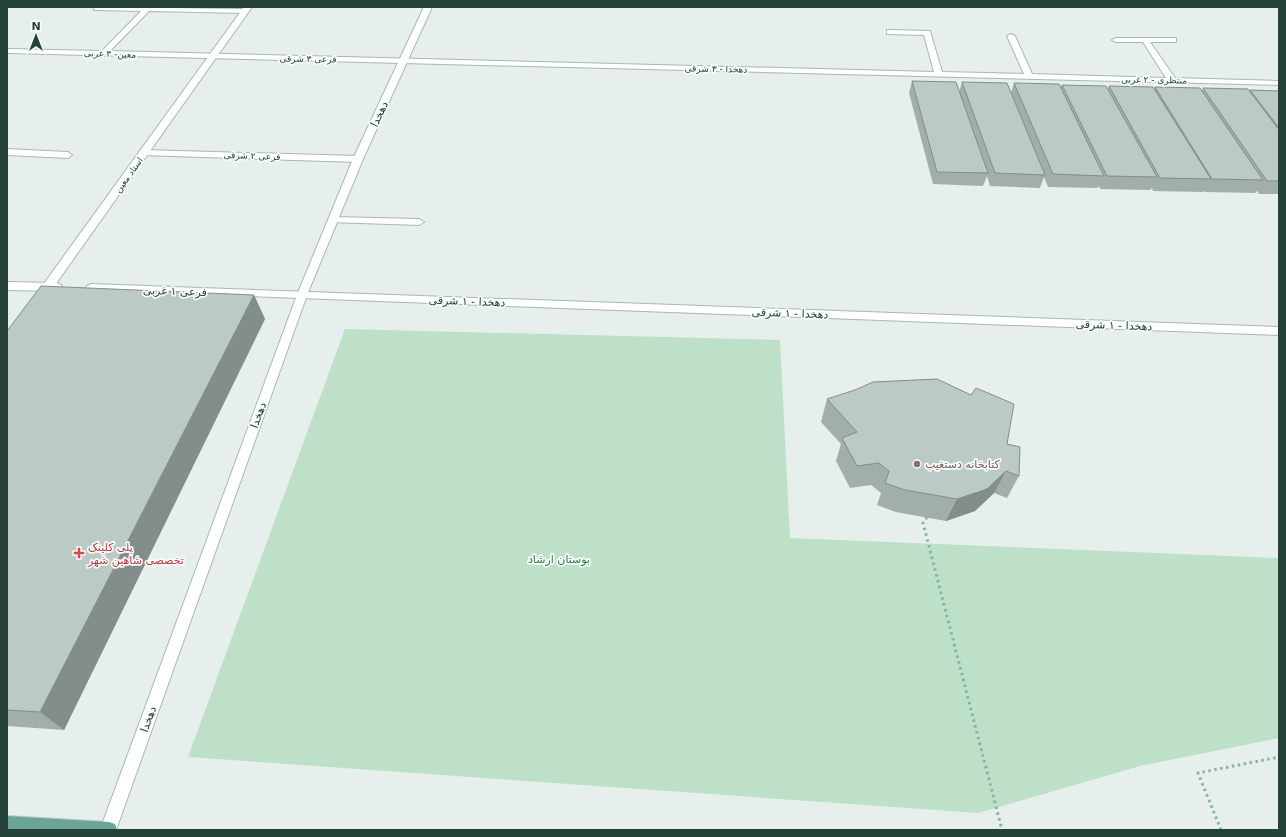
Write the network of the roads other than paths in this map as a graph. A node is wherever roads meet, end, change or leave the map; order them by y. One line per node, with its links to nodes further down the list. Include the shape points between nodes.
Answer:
1 (428, 7): 13 (street, دهخدا)
2 (97, 8): 3 (street)
3 (147, 9): 4 (street); 11 (street)
4 (247, 9): 12 (street, استاد معین)
5 (890, 32): 14 (street, via 927,34)
6 (1011, 36): 15 (street)
7 (1116, 40): 8 (street)
8 (1145, 40): 9 (street); 16 (street)
9 (1174, 40)
10 (7, 52): 11 (street, معین- ۳ غربی)
11 (103, 54): 12 (street, معین- ۳ غربی)
12 (212, 57): 13 (street, فرعی ۳ شرقی); 19 (street, استاد معین)
13 (403, 62): 14 (street, دهخدا - ۳ شرقی); 21 (street, دهخدا)
14 (939, 75): 15 (street, دهخدا - ۳ شرقی)
15 (1029, 77): 16 (street, منتظری - ۲ غربی)
16 (1172, 80): 17 (street, منتظری - ۲ غربی)
17 (1279, 83)
18 (7, 152): 20 (street)
19 (145, 153): 21 (street, فرعی ۲ شرقی); 25 (street, استاد معین)
20 (68, 155)
21 (358, 159): 22 (street, دهخدا)
22 (333, 220): 23 (street); 28 (street, دهخدا)
23 (419, 222)
24 (7, 286): 25 (street)
25 (49, 287): 26 (street); 29 (street, استاد معین)
26 (69, 288)
27 (82, 288): 28 (street, فرعی ۱ غربی)
28 (302, 295): 30 (street, دهخدا - ۱ شرقی); 32 (street, دهخدا)
29 (35, 305)
30 (1279, 331)
31 (7, 824): 32 (main road)
32 (108, 830)

